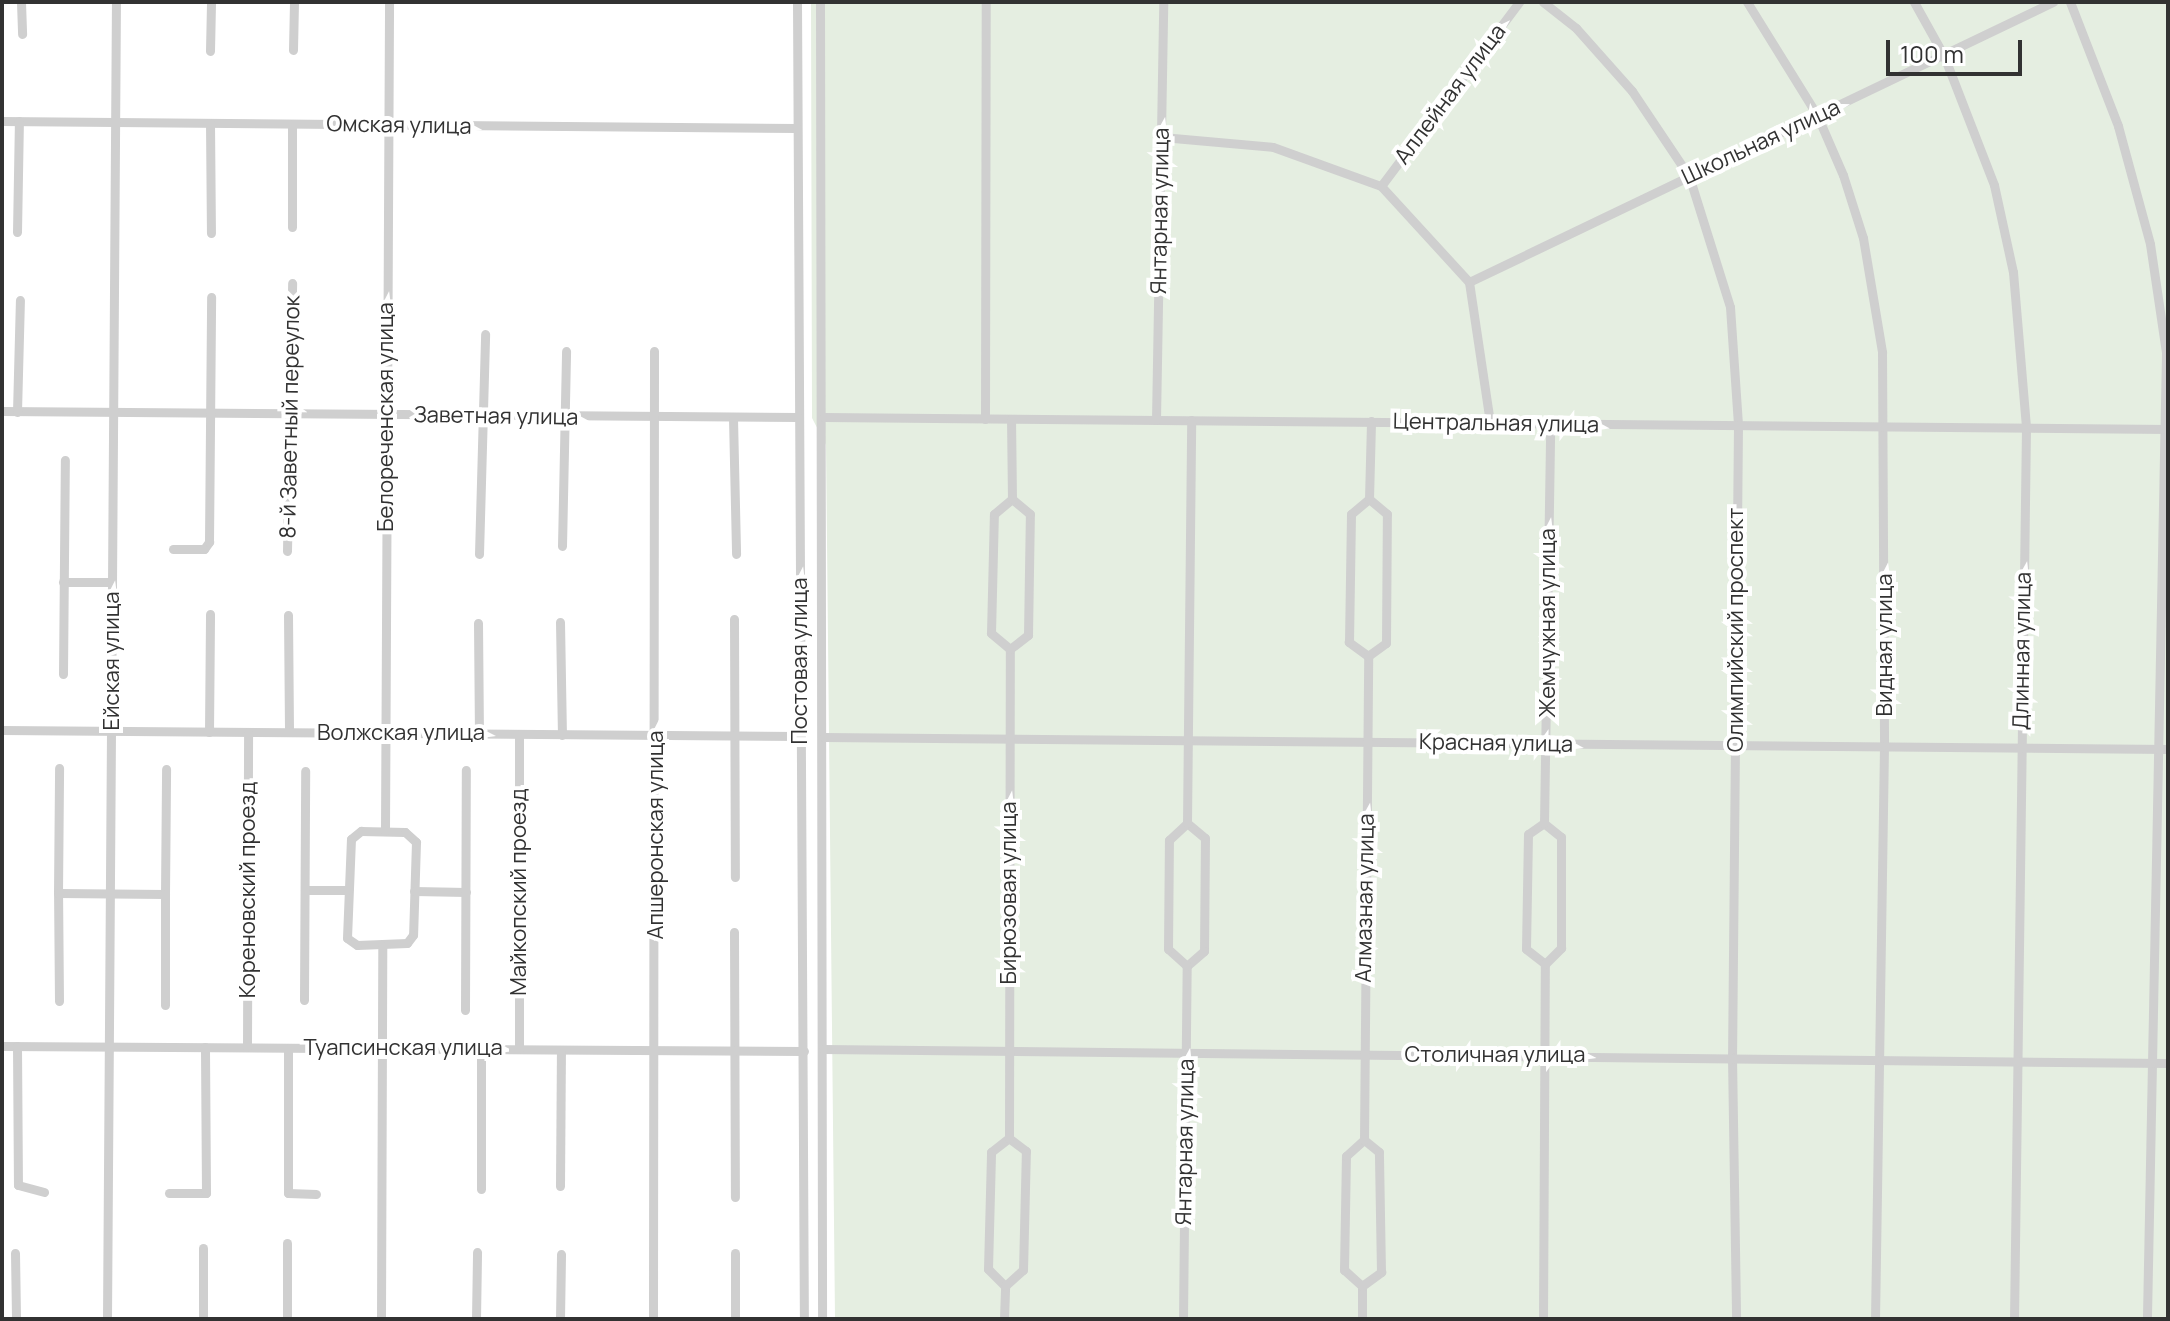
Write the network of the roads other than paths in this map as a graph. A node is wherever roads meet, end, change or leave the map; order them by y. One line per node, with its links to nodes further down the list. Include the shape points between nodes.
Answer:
1 (21, 2): 16 (street)
2 (116, 2): 23 (street, Ейская улица)
3 (211, 2): 18 (street)
4 (294, 2): 17 (street)
5 (389, 2): 26 (street, Белореченская улица)
6 (797, 2): 27 (street, Постовая улица)
7 (820, 2): 50 (street, Постовая улица)
8 (986, 2): 53 (street)
9 (1163, 2): 28 (street, Янтарная улица)
10 (1519, 2): 30 (street, Аллейная улица)
11 (1543, 2): 29 (street, Олимпийский проспект, via 1576,28 1632,91)
12 (1747, 2): 20 (street, Видная улица)
13 (1914, 2): 19 (street, Длинная улица)
14 (2053, 2): 19 (street, Школьная улица)
15 (2070, 2): 63 (street, via 2118,126 2150,244 2166,353)
16 (22, 34)
17 (293, 50)
18 (210, 51)
19 (1944, 56): 20 (street, Школьная улица); 62 (street, Длинная улица, via 1994,185 2013,272)
20 (1817, 115): 29 (street, Школьная улица); 61 (street, Видная улица, via 1863,238 1875,295)
21 (2, 121): 22 (street, Омская улица)
22 (19, 121): 23 (street, Омская улица); 32 (street)
23 (116, 123): 24 (street, Омская улица); 43 (street, Ейская улица)
24 (210, 123): 25 (street, Омская улица); 33 (street)
25 (292, 124): 26 (street, Омская улица); 31 (street)
26 (389, 126): 27 (street, Омская улица); 46 (street, Белореченская улица)
27 (797, 128): 49 (street, Постовая улица)
28 (1162, 137): 30 (street, via 1273,147); 55 (street, Янтарная улица)
29 (1689, 176): 34 (street, Школьная улица); 60 (street, Олимпийский проспект, via 1730,307)
30 (1381, 186): 34 (street)
31 (292, 227)
32 (17, 232)
33 (211, 233)
34 (1469, 282): 58 (street)
35 (292, 283): 45 (street, 8-й Заветный переулок)
36 (211, 297): 44 (street)
37 (20, 300): 42 (street)
38 (485, 334): 47 (street)
39 (566, 351): 48 (street)
40 (654, 351): 51 (street, Апшеронская улица)
41 (2, 411): 42 (street, Заветная улица)
42 (17, 412): 43 (street, Заветная улица)
43 (115, 413): 44 (street, Заветная улица); 73 (street, Ейская улица)
44 (207, 413): 45 (street, Заветная улица); 68 (street, via 208,547)
45 (290, 413): 46 (street, Заветная улица); 69 (street, 8-й Заветный переулок)
46 (384, 415): 47 (street, Заветная улица); 87 (street, Белореченская улица)
47 (484, 415): 48 (street, Заветная улица); 70 (street)
48 (566, 417): 51 (street, Заветная улица); 67 (street)
49 (798, 417): 52 (street, Заветная улица); 93 (street, Постовая улица)
50 (824, 417): 53 (street, Центральная улица); 94 (street, Постовая улица)
51 (655, 418): 52 (street, Заветная улица); 91 (street, Апшеронская улица)
52 (733, 418): 71 (street)
53 (985, 419): 54 (street, Центральная улица)
54 (1011, 419): 55 (street, Центральная улица); 65 (street)
55 (1156, 420): 56 (street, Центральная улица)
56 (1191, 420): 57 (street, Центральная улица); 95 (street)
57 (1371, 421): 58 (street, Центральная улица); 66 (street)
58 (1490, 423): 59 (street, Центральная улица)
59 (1550, 424): 60 (street, Центральная улица); 98 (street, Жемчужная улица)
60 (1738, 425): 61 (street, Центральная улица); 99 (street, Олимпийский проспект)
61 (1886, 427): 62 (street, Центральная улица); 100 (street, Видная улица)
62 (2026, 428): 63 (street, Центральная улица); 101 (street, Длинная улица)
63 (2167, 429): 102 (street)
64 (65, 460): 72 (street)
65 (1012, 499): 79 (street, via 1030,514 1030,529 1028,635); 79 (street, via 994,514 991,633)
66 (1369, 499): 80 (street, via 1387,514 1386,643); 80 (street, via 1351,514 1349,642)
67 (562, 546)
68 (173, 549)
69 (287, 551)
70 (479, 554)
71 (736, 554)
72 (63, 582): 73 (street); 81 (street)
73 (112, 582): 83 (street, Ейская улица)
74 (210, 614): 84 (street)
75 (288, 615): 86 (street)
76 (734, 619): 92 (street)
77 (560, 622): 90 (street)
78 (478, 623): 88 (street)
79 (1010, 649): 96 (street, Бирюзовая улица)
80 (1368, 656): 97 (street, Алмазная улица)
81 (63, 674)
82 (2, 730): 83 (street, Волжская улица)
83 (112, 731): 84 (street, Волжская улица); 116 (street, Ейская улица)
84 (209, 732): 85 (street, Волжская улица)
85 (248, 732): 86 (street, Волжская улица); 130 (street, Кореновский проезд)
86 (289, 732): 87 (street, Волжская улица)
87 (385, 733): 88 (street, Волжская улица); 109 (street, Белореченская улица)
88 (479, 734): 89 (street, Волжская улица)
89 (519, 734): 90 (street, Волжская улица); 134 (street, Майкопский проезд)
90 (562, 735): 91 (street, Волжская улица)
91 (656, 735): 92 (street, Волжская улица); 137 (street, Апшеронская улица)
92 (734, 736): 93 (street, Волжская улица); 110 (street)
93 (800, 736): 139 (street, Постовая улица)
94 (824, 737): 96 (street, Красная улица); 135 (street, Постовая улица)
95 (1189, 738): 96 (street, Красная улица); 97 (street, Красная улица); 107 (street)
96 (1010, 739): 140 (street, Бирюзовая улица)
97 (1368, 742): 98 (street, Красная улица); 142 (street, Алмазная улица)
98 (1548, 744): 99 (street, Красная улица); 108 (street, Жемчужная улица)
99 (1736, 745): 100 (street, Красная улица); 144 (street, Олимпийский проспект)
100 (1884, 747): 101 (street, Красная улица); 145 (street, Видная улица)
101 (2021, 748): 102 (street, Красная улица); 146 (street, Длинная улица)
102 (2163, 749): 147 (street)
103 (59, 768): 115 (street)
104 (166, 769): 117 (street)
105 (466, 770): 114 (street)
106 (305, 771): 111 (street)
107 (1187, 823): 121 (street, Янтарная улица, via 1205,838 1204,951); 121 (street, via 1169,840 1168,949)
108 (1544, 823): 120 (street, via 1561,837 1561,948); 120 (street, Жемчужная улица, via 1528,834 1526,949)
109 (385, 831): 112 (street, via 353,834); 113 (street, via 413,836)
110 (735, 877)
111 (305, 890): 112 (street); 122 (street)
112 (348, 890): 119 (street, via 350,942)
113 (414, 891): 114 (street); 119 (street, via 410,941)
114 (466, 892): 125 (street)
115 (58, 893): 116 (street); 123 (street)
116 (113, 894): 117 (street); 128 (street, Ейская улица)
117 (165, 894): 124 (street)
118 (734, 932): 138 (street)
119 (382, 946): 132 (street)
120 (1545, 964): 143 (street)
121 (1187, 966): 141 (street, Янтарная улица)
122 (304, 1000)
123 (59, 1001)
124 (165, 1005)
125 (465, 1010)
126 (2, 1046): 127 (street, Туапсинская улица)
127 (17, 1046): 128 (street, Туапсинская улица); 153 (street, via 18,1185)
128 (111, 1046): 129 (street, Туапсинская улица); 166 (street, Ейская улица)
129 (205, 1047): 130 (street, Туапсинская улица); 154 (street, via 206,1193)
130 (247, 1047): 131 (street, Туапсинская улица)
131 (288, 1048): 132 (street, Туапсинская улица); 155 (street, via 288,1193)
132 (385, 1048): 133 (street, Туапсинская улица); 169 (street)
133 (481, 1049): 134 (street, Туапсинская улица); 152 (street)
134 (519, 1049): 136 (street, Туапсинская улица)
135 (823, 1049): 140 (street, Столичная улица); 175 (street, Постовая улица)
136 (561, 1050): 137 (street, Туапсинская улица); 151 (street)
137 (656, 1050): 138 (street, Туапсинская улица); 172 (street, Апшеронская улица)
138 (734, 1051): 139 (street, Туапсинская улица); 156 (street)
139 (804, 1051): 174 (street, Постовая улица)
140 (1008, 1052): 141 (street, Столичная улица); 149 (street, Бирюзовая улица)
141 (1186, 1054): 142 (street, Столичная улица); 177 (street, Янтарная улица)
142 (1363, 1054): 143 (street, Столичная улица); 150 (street, Алмазная улица)
143 (1543, 1056): 144 (street, Столичная улица); 179 (street)
144 (1732, 1057): 145 (street, Столичная улица); 180 (street, Олимпийский проспект)
145 (1877, 1058): 146 (street, Столичная улица); 181 (street, Видная улица)
146 (2019, 1059): 147 (street, Столичная улица); 182 (street, Длинная улица)
147 (2150, 1063): 148 (street, Столичная улица); 183 (street)
148 (2168, 1063)
149 (1009, 1138): 163 (street, Бирюзовая улица, via 991,1152 990,1166 988,1269); 163 (street, Бирюзовая улица, via 1026,1151 1023,1270)
150 (1364, 1140): 164 (street, via 1346,1156 1344,1256 1348,1277); 164 (street, Алмазная улица, via 1379,1152 1381,1272)
151 (560, 1186)
152 (481, 1189)
153 (44, 1192)
154 (169, 1193)
155 (316, 1194)
156 (735, 1197)
157 (287, 1243): 168 (street)
158 (203, 1248): 167 (street)
159 (477, 1252): 170 (street)
160 (15, 1253): 165 (street)
161 (735, 1253): 173 (street)
162 (561, 1254): 171 (street)
163 (1005, 1286): 176 (street, Бирюзовая улица)
164 (1362, 1286): 178 (street)
165 (16, 1319)
166 (107, 1319)
167 (203, 1319)
168 (287, 1319)
169 (381, 1319)
170 (476, 1319)
171 (560, 1319)
172 (653, 1319)
173 (735, 1319)
174 (804, 1319)
175 (822, 1319)
176 (1004, 1319)
177 (1183, 1319)
178 (1362, 1319)
179 (1543, 1319)
180 (1736, 1319)
181 (1875, 1319)
182 (2014, 1319)
183 (2147, 1319)

